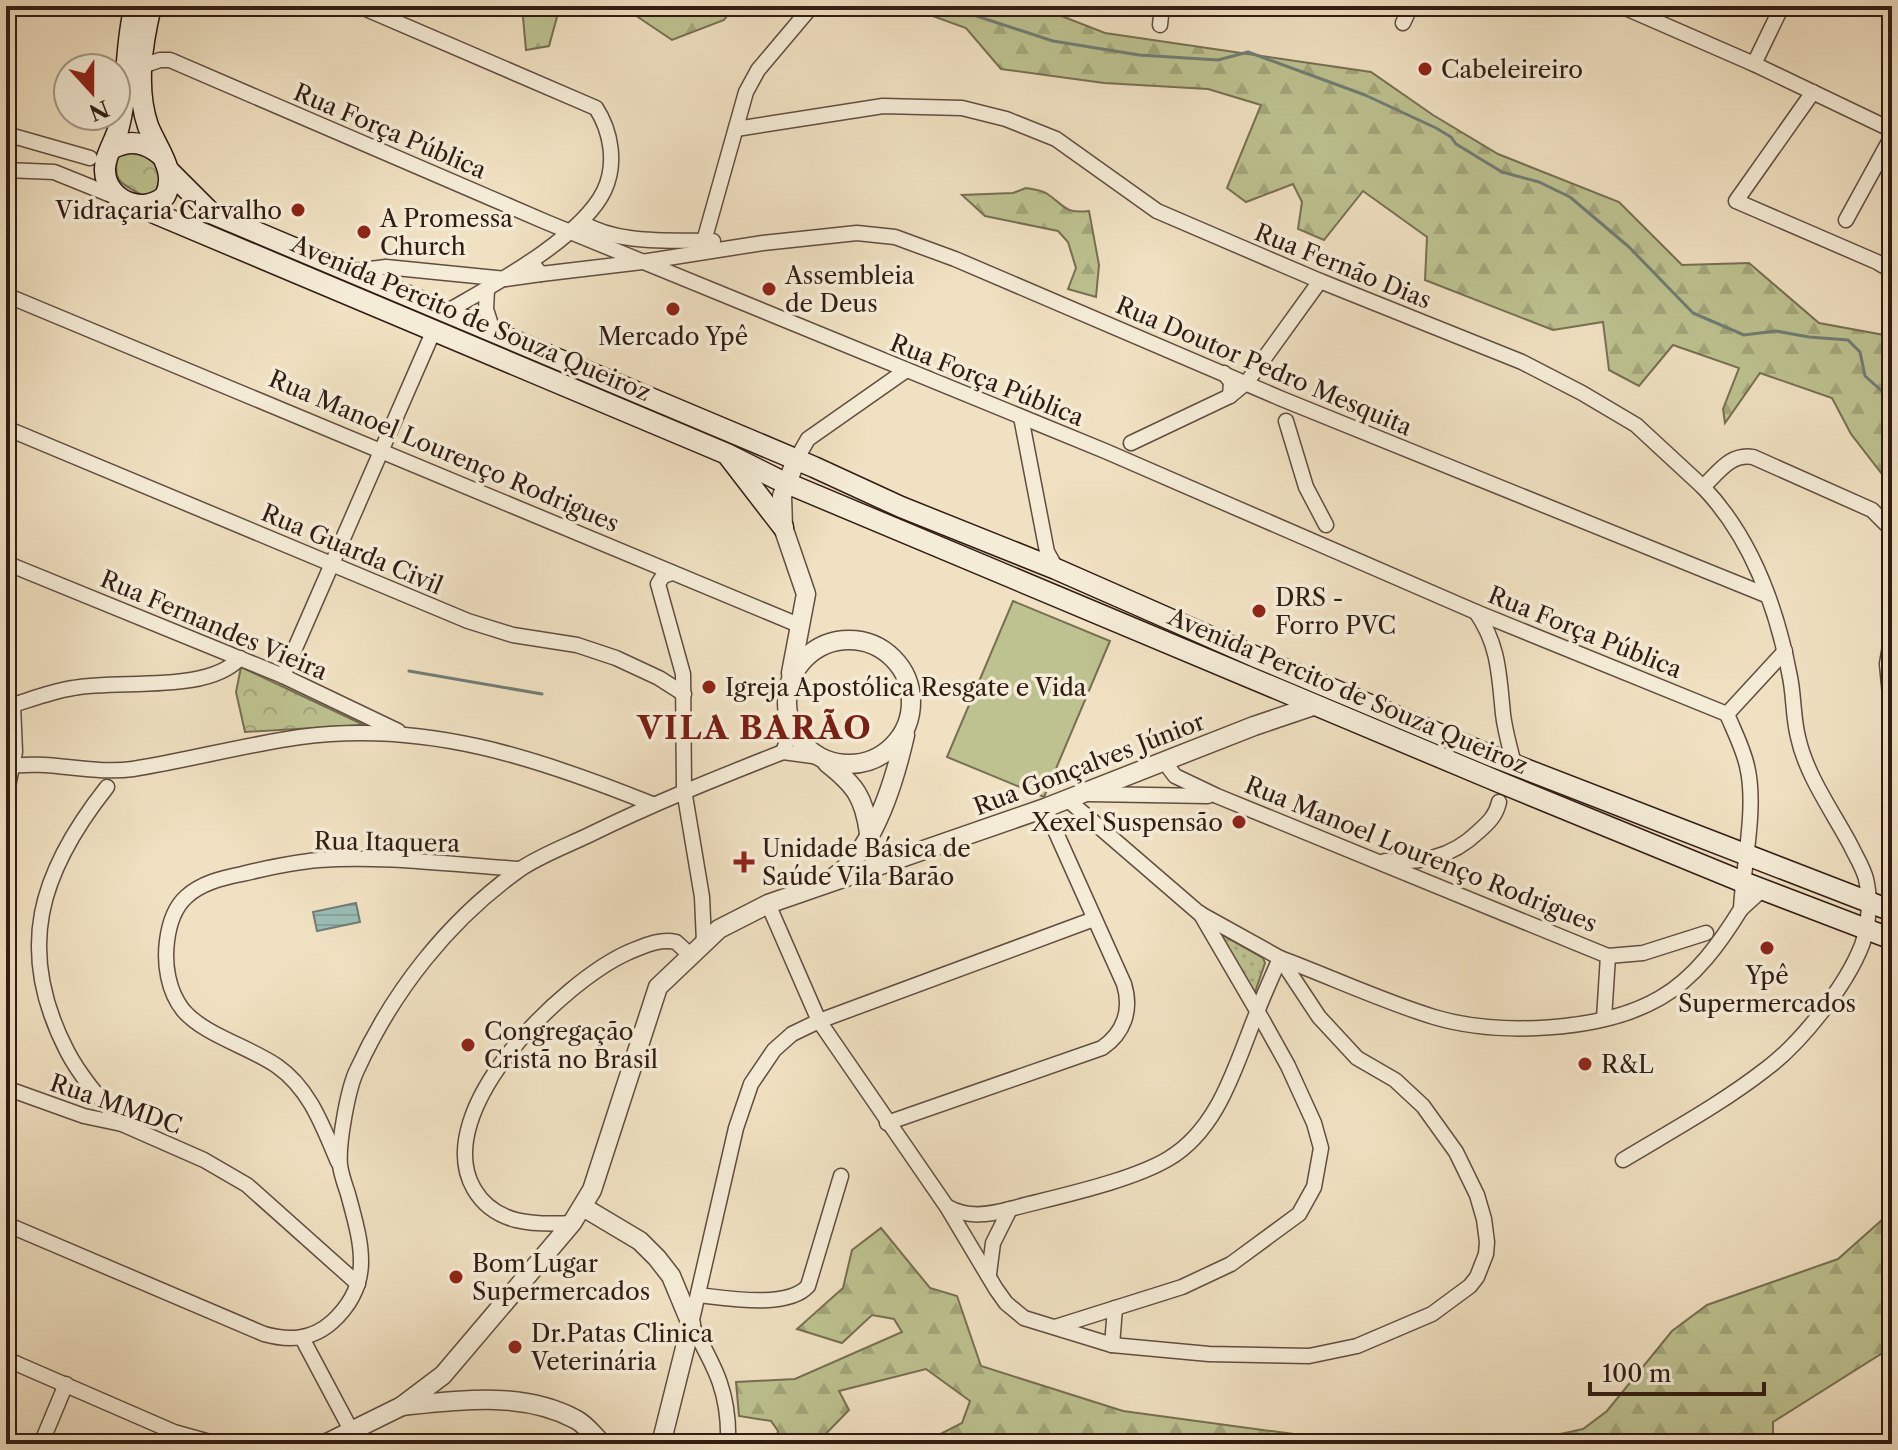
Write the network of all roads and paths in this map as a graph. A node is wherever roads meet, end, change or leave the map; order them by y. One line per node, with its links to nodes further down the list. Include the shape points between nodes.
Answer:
1 (135, 6): 18 (main road, via 121,118)
2 (151, 6): 12 (main road)
3 (359, 6): 26 (street, via 596,108 608,127 611,160 605,189)
4 (812, 6): 14 (street, via 758,70)
5 (1162, 6): 10 (street)
6 (1411, 6): 9 (street)
7 (1621, 6): 11 (street)
8 (1782, 6): 11 (street)
9 (1403, 23)
10 (1160, 25)
11 (1754, 64): 13 (street)
12 (142, 66): 20 (main road, via 145,112); 25 (street, Rua Força Pública, via 170,60)
13 (1813, 92): 15 (street); 31 (street, via 1736,201)
14 (736, 129): 27 (street); 34 (street, Rua Fernão Dias, via 883,106 962,108 1006,119 1056,139 1157,211)
15 (1892, 130)
16 (6, 134): 19 (street)
17 (1892, 136): 24 (street)
18 (111, 149): 19 (street); 20 (main road, via 137,143 153,148); 23 (main road, via 104,173 109,189)
19 (90, 158): 22 (street)
20 (165, 163): 23 (main road, via 169,189 161,200 149,205); 30 (main road, Avenida Percito de Souza Queiroz, via 211,213)
21 (6, 170): 22 (street, Avenida Percito de Souza Queiroz)
22 (54, 172): 23 (street, Avenida Percito de Souza Queiroz)
23 (124, 200): 38 (main road, Avenida Percito de Souza Queiroz)
24 (1846, 220)
25 (546, 222): 26 (street, Rua Força Pública); 28 (street)
26 (575, 227): 27 (street); 28 (street); 29 (street, Rua Força Pública)
27 (703, 247): 29 (street); 41 (street, Rua Doutor Pedro Mesquita, via 857,233 895,237)
28 (533, 259): 32 (street); 33 (street)
29 (642, 262): 32 (street); 40 (street, Rua Força Pública)
30 (350, 271): 33 (street, via 386,267); 37 (main road, Avenida Percito de Souza Queiroz)
31 (1892, 271)
32 (541, 274): 33 (street)
33 (506, 279): 35 (street)
34 (1320, 281): 42 (street); 57 (street, Rua Fernão Dias, via 1522,362 1582,393 1636,425)
35 (487, 290): 37 (street); 39 (street)
36 (6, 295): 50 (street, Rua Manoel Lourenço Rodrigues)
37 (448, 311): 39 (main road, Avenida Percito de Souza Queiroz)
38 (434, 330): 50 (street); 52 (main road, Avenida Percito de Souza Queiroz)
39 (493, 331): 53 (main road, Avenida Percito de Souza Queiroz)
40 (905, 371): 46 (street, Rua Força Pública); 53 (street, via 808,439)
41 (1224, 373): 42 (street, Rua Doutor Pedro Mesquita); 43 (street, via 1231,382)
42 (1247, 382): 43 (street); 44 (street, Rua Doutor Pedro Mesquita)
43 (1230, 396): 49 (street)
44 (1282, 399): 45 (street, Rua Doutor Pedro Mesquita); 47 (street)
45 (1297, 405): 47 (street); 69 (street, Rua Doutor Pedro Mesquita)
46 (1021, 417): 51 (street, Rua Força Pública); 66 (street, via 1047,552)
47 (1286, 421): 59 (street, via 1306,487)
48 (6, 428): 65 (street, Rua Guarda Civil)
49 (1131, 443): 51 (street); 54 (street)
50 (382, 450): 65 (street); 68 (street, Rua Manoel Lourenço Rodrigues)
51 (1105, 451): 54 (street, Rua Força Pública)
52 (727, 454): 56 (main road, Avenida Percito de Souza Queiroz); 60 (main road)
53 (796, 460): 56 (street); 66 (main road, Avenida Percito de Souza Queiroz)
54 (1128, 460): 62 (street, Rua Força Pública)
55 (1722, 469): 57 (street); 58 (street); 61 (street, via 1738,456 1761,460 1872,510)
56 (787, 482): 60 (street); 81 (main road, Avenida Percito de Souza Queiroz)
57 (1703, 487): 58 (street, Rua Fernão Dias)
58 (1724, 509): 67 (street)
59 (1326, 525): 62 (street); 63 (street)
60 (783, 527): 73 (street, via 804,586)
61 (1892, 530)
62 (1322, 544): 63 (street, Rua Força Pública)
63 (1347, 555): 71 (street, Rua Força Pública)
64 (6, 563): 79 (street, Rua Fernandes Vieira)
65 (330, 564): 80 (street); 83 (street, Rua Guarda Civil, via 468,621 616,658)
66 (1056, 569): 78 (main road, Avenida Percito de Souza Queiroz)
67 (1755, 569): 69 (street); 70 (street)
68 (672, 573): 73 (street, Rua Manoel Lourenço Rodrigues); 83 (street, via 658,584)
69 (1739, 584): 70 (street, Rua Doutor Pedro Mesquita)
70 (1766, 595): 77 (street)
71 (1476, 612): 72 (street, Rua Força Pública); 76 (street)
72 (1509, 625): 76 (street); 86 (street, Rua Força Pública)
73 (801, 626): 75 (street, Rua Manoel Lourenço Rodrigues); 82 (street)
74 (1892, 634): 87 (street, via 1887,684)
75 (867, 642): 82 (street, via 843,640 820,647 801,661); 88 (street, via 888,653 903,671 911,693)
76 (1495, 647): 89 (street)
77 (1785, 651): 86 (street); 119 (street, via 1799,742 1861,866)
78 (1256, 657): 81 (main road); 96 (main road, Avenida Percito de Souza Queiroz)
79 (240, 658): 80 (street, Rua Fernandes Vieira); 84 (street, via 230,669 184,682 127,682)
80 (283, 676): 92 (street, Rua Fernandes Vieira)
81 (1273, 688): 85 (main road, Avenida Percito de Souza Queiroz); 90 (street, via 1270,708)
82 (788, 689): 91 (street)
83 (684, 694): 103 (street)
84 (9, 701): 99 (street)
85 (1313, 706): 90 (street, Rua Gonçalves Júnior); 93 (main road, Avenida Percito de Souza Queiroz)
86 (1727, 714): 111 (street, via 1750,783)
87 (1892, 716)
88 (910, 717): 95 (street, via 899,739 880,756 856,764); 110 (street, via 896,774)
89 (1504, 718): 96 (street); 98 (street)
90 (1254, 726): 97 (street, Rua Gonçalves Júnior)
91 (792, 727): 94 (street); 95 (street, via 803,745)
92 (402, 733): 101 (street, via 303,737); 108 (street, via 468,742 557,767)
93 (1394, 739): 96 (main road, via 1411,740 1468,762); 104 (main road, Avenida Percito de Souza Queiroz)
94 (783, 752): 95 (street); 103 (street)
95 (820, 757): 110 (street, via 863,800)
96 (1494, 757): 98 (main road, Avenida Percito de Souza Queiroz)
97 (1169, 760): 106 (street, Rua Manoel Lourenço Rodrigues, via 1175,776); 107 (street, Rua Gonçalves Júnior)
98 (1514, 764): 111 (main road, Avenida Percito de Souza Queiroz)
99 (10, 766): 100 (street); 105 (street)
100 (110, 769): 101 (street); 102 (street)
101 (130, 769): 102 (street)
102 (107, 787): 135 (street, via 80,821 53,876 37,938 47,1004 67,1052)
103 (684, 790): 108 (street); 127 (street)
104 (1505, 791): 112 (street, via 1493,818 1460,849); 116 (main road, Avenida Percito de Souza Queiroz)
105 (6, 796)
106 (1217, 796): 107 (street, Rua Manoel Lourenço Rodrigues); 113 (street, Rua Manoel Lourenço Rodrigues)
107 (1074, 797): 109 (street, Rua Gonçalves Júnior); 123 (street)
108 (652, 804): 114 (street)
109 (1045, 808): 117 (street, Rua Gonçalves Júnior); 124 (street)
110 (869, 833): 117 (street, via 849,866)
111 (1745, 853): 116 (street); 119 (main road, Avenida Percito de Souza Queiroz)
112 (1416, 859): 113 (street); 115 (street, via 1411,870)
113 (1372, 860): 115 (street, Rua Manoel Lourenço Rodrigues)
114 (520, 869): 139 (street, Rua Itaquera, via 320,860 211,882 178,907 166,954 170,983 181,1007 286,1073); 140 (street, via 447,931 412,976 355,1074)
115 (1415, 877): 129 (street, Rua Manoel Lourenço Rodrigues)
116 (1743, 882): 118 (main road, Avenida Percito de Souza Queiroz); 121 (street)
117 (822, 885): 120 (street, Rua Gonçalves Júnior)
118 (1763, 889): 121 (street); 126 (main road, Avenida Percito de Souza Queiroz)
119 (1868, 902): 122 (main road, Avenida Percito de Souza Queiroz); 126 (street)
120 (768, 904): 127 (street, Rua Gonçalves Júnior); 133 (street)
121 (1741, 909): 125 (street, via 1731,925)
122 (1892, 911)
123 (1199, 913): 130 (street); 131 (street)
124 (1094, 919): 133 (street); 137 (street, via 1127,993 1127,1015 1109,1043)
125 (1713, 937): 129 (street, Rua Manoel Lourenço Rodrigues); 132 (street, via 1694,971 1661,997)
126 (1876, 937): 141 (street, via 1793,1045 1768,1068)
127 (704, 942): 128 (street, Rua Gonçalves Júnior)
128 (689, 954): 144 (street, Rua Gonçalves Júnior, via 658,987); 149 (street, via 676,942 660,941 590,974 534,1022 478,1105 465,1143 471,1184 493,1212)
129 (1608, 956): 132 (street, Rua Manoel Lourenço Rodrigues)
130 (1280, 958): 131 (street); 132 (street, via 1435,1017 1514,1027); 158 (street, via 1347,1048 1423,1106 1456,1152 1477,1195 1487,1242 1477,1277 1432,1314 1357,1346 1309,1356)
131 (1257, 1012): 146 (street, via 1222,1098 1190,1143 1134,1174); 154 (street, via 1314,1123 1321,1148 1314,1187 1299,1214 1231,1264 1182,1287)
132 (1604, 1019)
133 (819, 1021): 137 (street); 153 (street, via 774,1050 751,1084)
134 (6, 1088): 136 (street, Rua MMDC)
135 (96, 1093): 136 (street, via 96,1108); 138 (street)
136 (84, 1116): 138 (street, Rua MMDC)
137 (887, 1123): 145 (street)
138 (122, 1124): 152 (street, Rua MMDC, via 247,1185)
139 (324, 1129): 140 (street, Rua Itaquera); 142 (street, Rua Itaquera)
140 (342, 1140): 142 (street)
141 (1623, 1160)
142 (340, 1165): 152 (street, via 361,1243)
143 (841, 1176): 153 (street, via 803,1292 754,1301)
144 (583, 1207): 147 (street, Rua Gonçalves Júnior); 155 (street, via 640,1241 657,1258 671,1276)
145 (947, 1207): 146 (street, via 968,1215); 151 (street)
146 (1010, 1209): 151 (street, via 993,1243)
147 (572, 1223): 149 (street); 150 (street, Rua Gonçalves Júnior)
148 (6, 1224): 157 (street, via 264,1334)
149 (536, 1225): 150 (street)
150 (550, 1249): 160 (street, Rua Gonçalves Júnior)
151 (989, 1275): 156 (street, via 1006,1303 1024,1318)
152 (358, 1284): 157 (street, via 337,1318)
153 (698, 1295): 155 (street)
154 (1115, 1308): 156 (street); 158 (street)
155 (691, 1324): 170 (street); 171 (street, via 726,1396)
156 (1051, 1328): 158 (street)
157 (302, 1338): 164 (street)
158 (1112, 1345)
159 (6, 1359): 161 (street)
160 (443, 1375): 162 (street, via 444,1385); 163 (street, Rua Gonçalves Júnior)
161 (66, 1384): 165 (street); 166 (street)
162 (459, 1400): 163 (street); 169 (street, via 494,1399 545,1408 576,1419)
163 (402, 1406): 164 (street, Rua Gonçalves Júnior)
164 (351, 1430): 168 (street, Rua Gonçalves Júnior)
165 (172, 1438): 167 (street)
166 (41, 1444)
167 (217, 1444)
168 (325, 1444)
169 (602, 1444)
170 (661, 1444)
171 (728, 1444)

